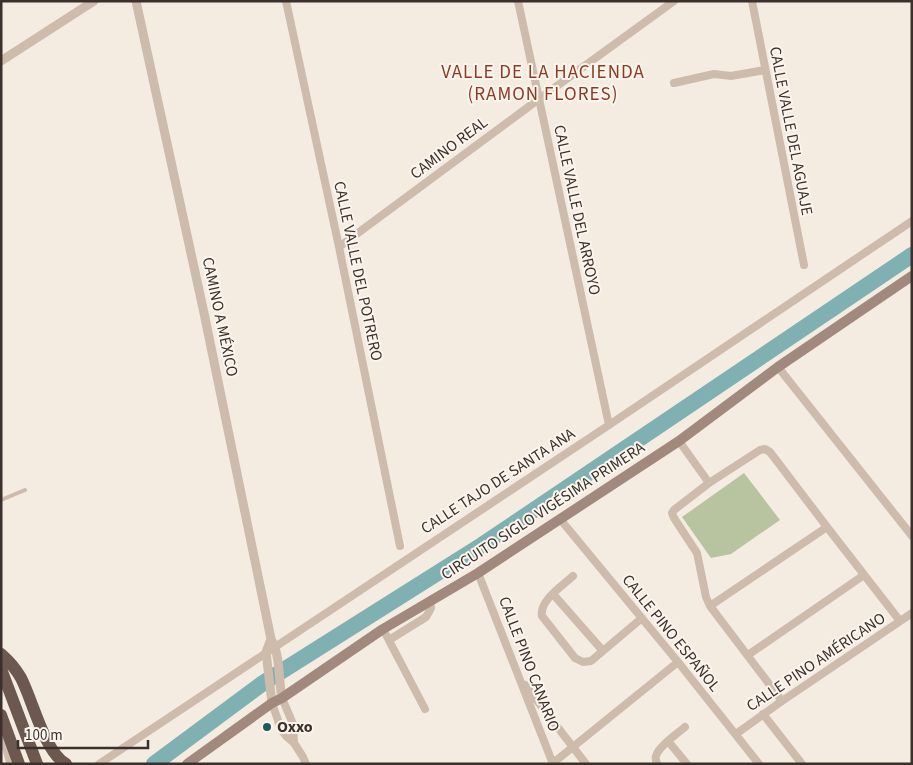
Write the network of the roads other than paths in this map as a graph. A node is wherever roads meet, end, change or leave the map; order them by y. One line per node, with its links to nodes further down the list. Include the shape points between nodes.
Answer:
1 (94, 1): 7 (street)
2 (136, 1): 36 (street, CAMINO A MÉXICO)
3 (286, 1): 12 (street, CALLE VALLE DEL POTRERO)
4 (518, 1): 10 (street, CALLE VALLE DEL ARROYO)
5 (674, 1): 10 (street, CAMINO REAL)
6 (752, 1): 8 (street, CALLE VALLE DEL AGUAJE)
7 (1, 61)
8 (765, 70): 9 (street, via 731,76 714,74); 13 (street, CALLE VALLE DEL AGUAJE)
9 (674, 83)
10 (539, 99): 12 (street, CAMINO REAL); 16 (street, CALLE VALLE DEL ARROYO)
11 (912, 221): 16 (street, CALLE TAJO DE SANTA ANA)
12 (339, 247): 24 (street, CALLE VALLE DEL POTRERO)
13 (804, 265)
14 (912, 276): 15 (main road, CIRCUITO SIGLO VIGÉSIMA PRIMERA)
15 (778, 367): 17 (main road, CIRCUITO SIGLO VIGÉSIMA PRIMERA); 23 (street)
16 (609, 425): 36 (street, CALLE TAJO DE SANTA ANA)
17 (679, 440): 18 (street); 21 (main road, CIRCUITO SIGLO VIGÉSIMA PRIMERA)
18 (709, 483): 22 (street, via 760,450 765,450 770,452); 30 (street, via 672,513 697,553)
19 (25, 490): 20 (lane)
20 (1, 500)
21 (560, 520): 25 (main road, CIRCUITO SIGLO VIGÉSIMA PRIMERA); 32 (street, CALLE PINO ESPAÑOL)
22 (827, 527): 26 (street); 30 (street)
23 (912, 536)
24 (400, 546)
25 (478, 573): 29 (main road, CIRCUITO SIGLO VIGÉSIMA PRIMERA); 43 (street, CALLE PINO CANARIO)
26 (864, 575): 33 (street); 40 (street)
27 (573, 576): 28 (street)
28 (553, 594): 37 (street); 37 (street, via 540,610 542,616 575,658 591,661)
29 (430, 601): 34 (main road, CIRCUITO SIGLO VIGÉSIMA PRIMERA); 35 (street, via 431,608 426,617)
30 (710, 606): 40 (street)
31 (912, 612): 33 (street, CALLE PINO AMÉRICANO)
32 (642, 618): 37 (street); 41 (street, CALLE PINO ESPAÑOL)
33 (900, 621): 46 (street, CALLE PINO AMÉRICANO)
34 (382, 629): 35 (street); 44 (main road, CIRCUITO SIGLO VIGÉSIMA PRIMERA)
35 (389, 640): 47 (street)
36 (275, 647): 39 (street); 44 (street, CAMINO A MÉXICO)
37 (603, 651)
38 (1, 654): 58 (highway, via 21,678 48,742 60,761)
39 (266, 655): 45 (street); 59 (street)
40 (748, 655): 46 (street)
41 (678, 662): 51 (street, CALLE PINO ESPAÑOL); 54 (street)
42 (1, 669): 57 (highway)
43 (519, 678): 54 (street); 62 (street, CALLE PINO CANARIO)
44 (281, 693): 45 (main road, CIRCUITO SIGLO VIGÉSIMA PRIMERA); 53 (street, via 293,724)
45 (271, 698): 53 (street, via 281,729); 60 (main road, CIRCUITO SIGLO VIGÉSIMA PRIMERA)
46 (782, 701): 48 (street, CALLE PINO AMÉRICANO)
47 (425, 709)
48 (764, 714): 51 (street, CALLE PINO AMÉRICANO); 67 (street)
49 (3, 720): 55 (street, via 3,735); 56 (highway)
50 (685, 728): 52 (street)
51 (736, 734): 66 (street, CALLE PINO ESPAÑOL)
52 (668, 741): 64 (street, via 657,752); 65 (street)
53 (294, 743): 61 (street)
54 (572, 747): 62 (street); 63 (street)
55 (11, 764)
56 (19, 764)
57 (37, 764)
58 (66, 764)
59 (99, 764)
60 (187, 764)
61 (306, 764)
62 (553, 764)
63 (586, 764)
64 (657, 764)
65 (687, 764)
66 (759, 764)
67 (802, 764)

